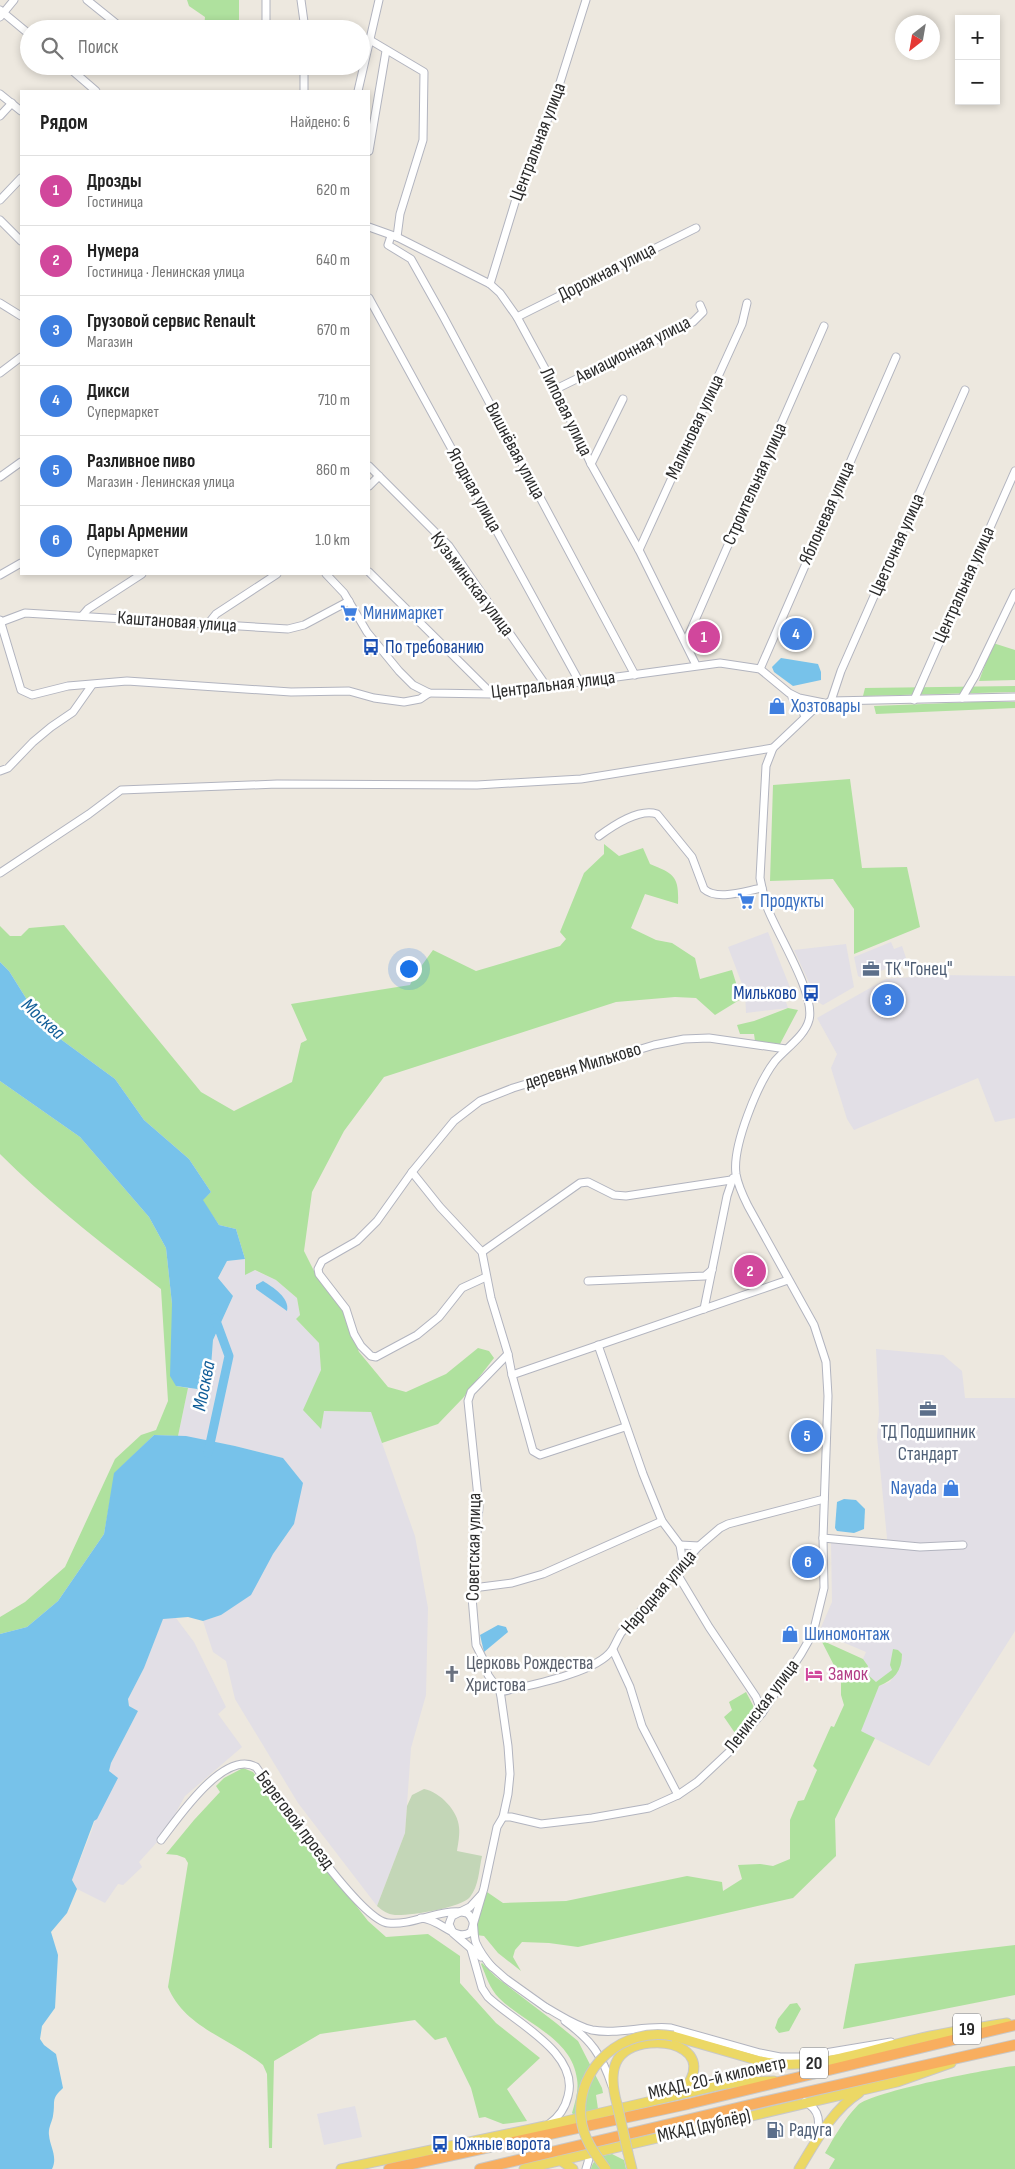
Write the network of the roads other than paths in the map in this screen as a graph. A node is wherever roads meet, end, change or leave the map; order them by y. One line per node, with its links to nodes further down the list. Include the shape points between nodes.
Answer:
1 (14, 0): 7 (street)
2 (87, 0): 8 (street)
3 (266, 0): 9 (street)
4 (301, 0): 10 (street)
5 (378, 0): 12 (street)
6 (586, 0): 32 (street, Центральная улица, via 551,111 516,199)
7 (1, 13): 11 (street)
8 (112, 20)
9 (266, 20)
10 (304, 20)
11 (20, 27)
12 (370, 40): 13 (street)
13 (386, 51): 24 (street); 30 (street, via 424,72 423,140)
14 (77, 75): 17 (street)
15 (304, 75): 18 (street)
16 (362, 75): 19 (street)
17 (95, 90)
18 (304, 90)
19 (358, 90)
20 (0, 94): 21 (street)
21 (12, 103): 22 (street); 23 (street)
22 (20, 110)
23 (0, 116)
24 (370, 145)
25 (20, 179): 26 (street)
26 (0, 200)
27 (0, 220): 31 (street)
28 (370, 227): 30 (street, Липовая улица)
29 (696, 228): 38 (street, Дорожная улица)
30 (394, 236): 32 (street, Липовая улица); 68 (street, Вишнёвая улица, via 388,245 411,259)
31 (20, 240)
32 (490, 284): 38 (street, Липовая улица)
33 (370, 300): 69 (street, Ягодная улица)
34 (0, 303): 37 (street)
35 (747, 303): 53 (street, Малиновая улица, via 742,324)
36 (700, 305): 43 (street, Авиационная улица, via 702,312 693,322)
37 (20, 315)
38 (518, 317): 43 (street, Липовая улица)
39 (824, 326): 65 (street, Строительная улица)
40 (896, 358): 67 (street, Яблоневая улица)
41 (20, 359): 42 (street)
42 (0, 373)
43 (556, 388): 47 (street, Липовая улица)
44 (965, 390): 78 (street, Цветочная улица)
45 (622, 399): 47 (street)
46 (20, 463): 51 (street)
47 (591, 464): 53 (street, Липовая улица)
48 (370, 467): 50 (street, Кузьминская улица)
49 (1015, 471): 77 (street, Центральная улица)
50 (379, 476): 52 (street); 71 (street, Кузьминская улица, via 449,546)
51 (0, 478)
52 (370, 485)
53 (639, 550): 65 (street, Липовая улица)
54 (20, 564): 56 (street)
55 (370, 573): 74 (street)
56 (0, 575)
57 (140, 575): 62 (street)
58 (275, 575): 64 (street, via 216,614)
59 (327, 575): 61 (street)
60 (1015, 593): 76 (street)
61 (349, 601): 64 (street, Каштановая улица, via 296,628); 72 (street, via 367,632 399,671)
62 (82, 616): 63 (street, Каштановая улица, via 25,613); 64 (street, Каштановая улица)
63 (0, 621): 70 (street, via 21,690 26,694)
64 (208, 624)
65 (686, 641): 66 (street, Липовая улица)
66 (696, 665): 67 (street, Центральная улица, via 720,663); 68 (street, Центральная улица)
67 (760, 669): 73 (street)
68 (636, 675): 69 (street, Центральная улица)
69 (580, 683): 71 (street, Центральная улица)
70 (92, 685): 72 (street, via 127,681 291,692 349,690 404,702 420,699); 82 (street, via 73,712 51,727)
71 (547, 687): 74 (street, Центральная улица)
72 (429, 693): 74 (street, Центральная улица)
73 (789, 693): 78 (street, via 799,698); 79 (street, via 802,707)
74 (492, 694)
75 (1015, 696): 76 (street)
76 (962, 698): 77 (street)
77 (914, 700): 78 (street)
78 (827, 702): 79 (street)
79 (805, 717): 80 (street)
80 (773, 748): 85 (street, via 552,782 477,786 277,784 121,790); 86 (street, via 766,766)
81 (0, 766): 82 (street)
82 (8, 768): 83 (street)
83 (0, 771)
84 (599, 836): 86 (street, via 641,814 657,814 692,857 708,893 719,895)
85 (0, 873)
86 (762, 888): 87 (street, via 767,907 807,998 809,1020)
87 (786, 1049): 88 (street, деревня Мильково, via 709,1038 684,1039 513,1088 480,1102 454,1121); 89 (street, via 765,1076 757,1093 740,1142)
88 (412, 1172): 91 (street); 93 (street, деревня Мильково, via 377,1221 357,1241 319,1264 319,1274 346,1309 361,1346 376,1357 417,1335 439,1317 462,1288)
89 (736, 1174): 90 (street); 94 (street, Ленинская улица, via 740,1189)
90 (731, 1180): 91 (street, via 626,1196 614,1195 588,1182 580,1183); 92 (street)
91 (482, 1252): 93 (street)
92 (713, 1267): 95 (street, via 712,1272 705,1276); 96 (street)
93 (486, 1276): 98 (street)
94 (788, 1280): 96 (street); 101 (street, Ленинская улица, via 814,1325 826,1362)
95 (588, 1282)
96 (704, 1308): 97 (street)
97 (598, 1345): 99 (street); 100 (street)
98 (507, 1355): 99 (street); 109 (street, Советская улица, via 471,1392 468,1401 479,1507)
99 (512, 1375): 100 (street, via 536,1454)
100 (625, 1428): 102 (street)
101 (824, 1499): 103 (street, Ленинская улица); 106 (street, Народная улица, via 728,1524)
102 (662, 1521): 104 (street); 109 (street, via 542,1574 512,1583)
103 (823, 1538): 105 (street, via 920,1547); 112 (street, Ленинская улица, via 824,1588 813,1633)
104 (680, 1545): 106 (street); 107 (street)
105 (963, 1545)
106 (699, 1546): 107 (street, Народная улица)
107 (683, 1563): 108 (street, Народная улица)
108 (676, 1572): 110 (street, Народная улица, via 621,1633); 112 (street, via 756,1697)
109 (473, 1588): 111 (street, Советская улица, via 476,1645)
110 (612, 1650): 111 (street, Народная улица, via 596,1664 556,1678); 113 (street, via 630,1687 642,1726)
111 (498, 1690): 114 (street, via 510,1774)
112 (762, 1712): 113 (street, Ленинская улица, via 730,1750)
113 (678, 1796): 114 (street, Ленинская улица, via 649,1808 592,1818 541,1824)
114 (503, 1818): 116 (street, via 497,1826)
115 (161, 1840): 118 (street, Береговой проезд, via 212,1779 238,1764 250,1763 374,1917 388,1923)
116 (482, 1893): 117 (street, via 470,1907); 119 (street)
117 (458, 1912): 118 (street); 119 (street, via 470,1915); 120 (street, via 450,1921)
118 (422, 1918): 120 (street, via 436,1921)
119 (473, 1926): 120 (street, via 465,1935); 122 (street, via 477,1946)
120 (453, 1933): 121 (street)
121 (470, 1947): 122 (street); 133 (street, via 482,1988 488,1997 550,2046 566,2068 569,2093 566,2104 556,2120)
122 (492, 1967): 123 (street)
123 (545, 2007): 125 (street, 19, via 592,2030 671,2028 780,2057 801,2057); 129 (street, via 592,2044)
124 (1015, 2023): 125 (main road, 19); 128 (highway, МКАД, 20-й километр)
125 (919, 2038): 143 (main road, 20, bridge, via 817,2063 782,2065 672,2036 648,2035 628,2040 606,2054 590,2074 582,2096 581,2119 587,2141)
126 (1015, 2045): 127 (highway, МКАД, 20-й километр)
127 (970, 2056): 130 (main road, МКАД (дублёр)); 139 (highway, МКАД, 20-й километр)
128 (781, 2081): 131 (main road, МКАД (дублёр), via 740,2082); 138 (highway, МКАД, 20-й километр)
129 (612, 2088): 131 (main road, via 613,2068 620,2055 632,2047 666,2044 686,2052 694,2073 685,2088); 144 (main road, bridge)
130 (864, 2090): 132 (main road, МКАД (дублёр)); 134 (main road, via 844,2104)
131 (667, 2097): 133 (main road, МКАД (дублёр))
132 (805, 2102): 134 (street, via 814,2108 820,2122); 135 (main road, МКАД (дублёр))
133 (545, 2126): 137 (main road, МКАД (дублёр))
134 (813, 2145): 145 (main road)
135 (591, 2152): 136 (main road, МКАД (дублёр)); 142 (street)
136 (560, 2160): 140 (main road, МКАД (дублёр)); 141 (main road)
137 (341, 2169)
138 (389, 2169)
139 (480, 2169)
140 (524, 2169)
141 (573, 2169)
142 (586, 2169)
143 (606, 2169)
144 (632, 2169)
145 (799, 2169)

